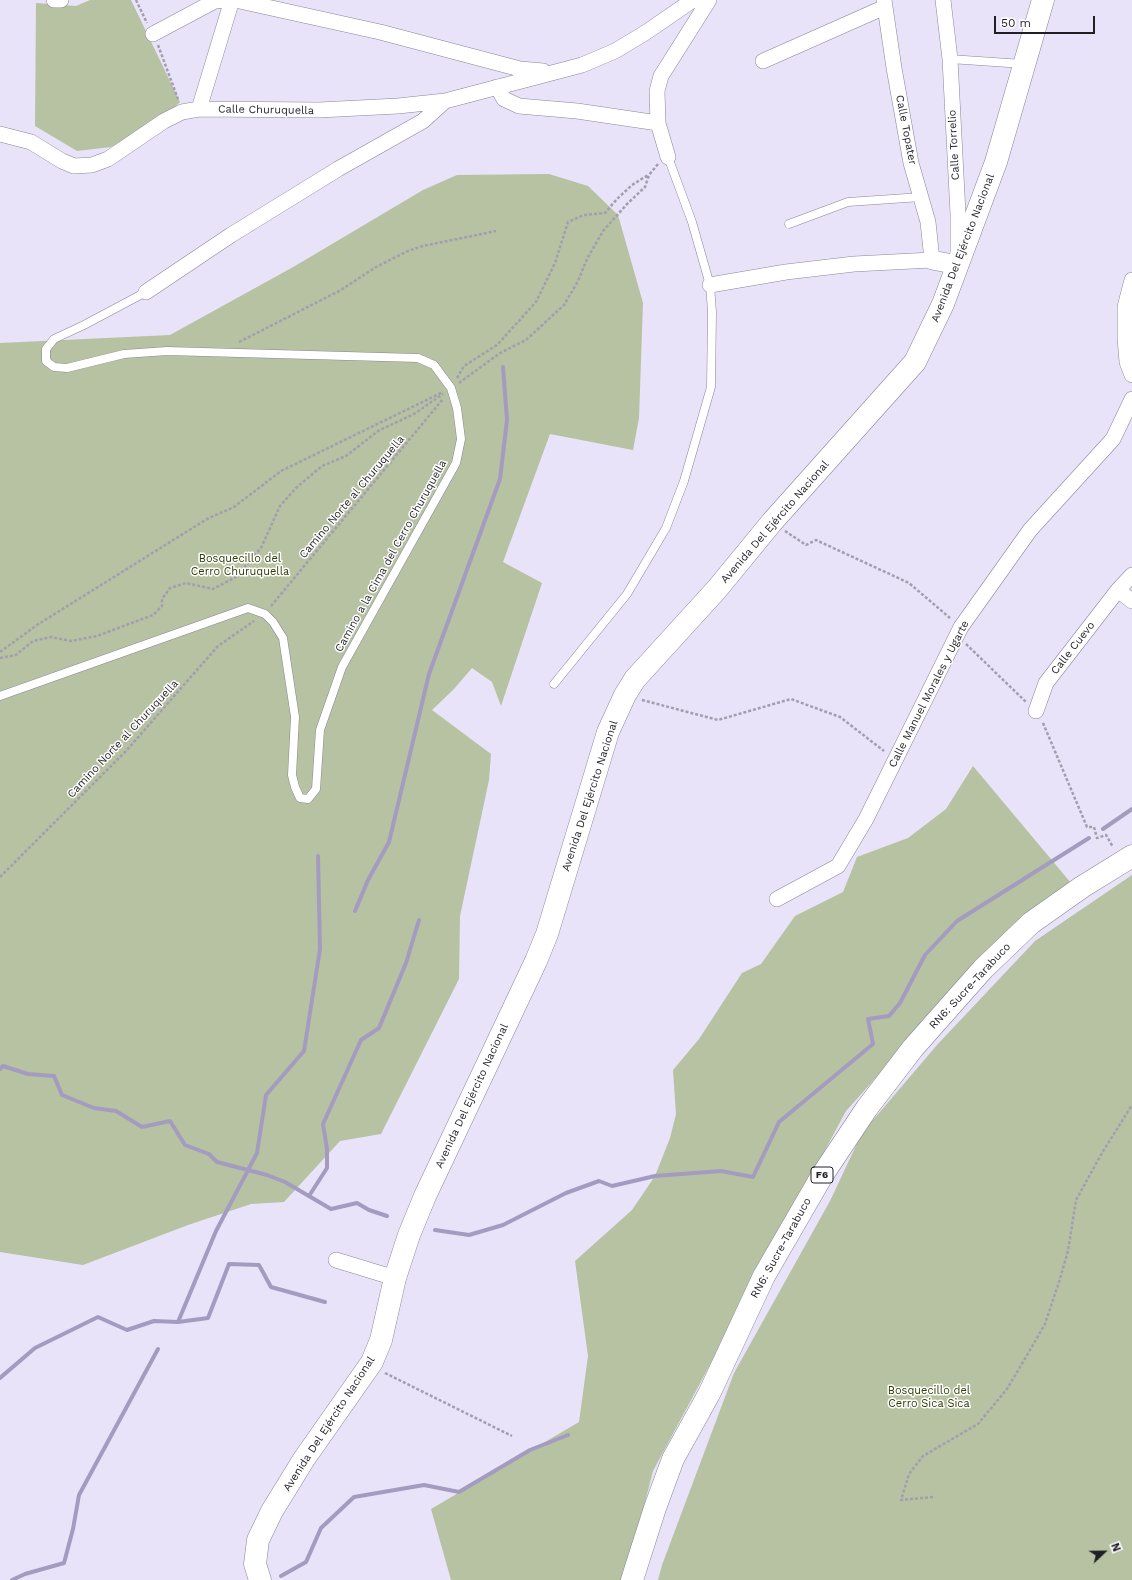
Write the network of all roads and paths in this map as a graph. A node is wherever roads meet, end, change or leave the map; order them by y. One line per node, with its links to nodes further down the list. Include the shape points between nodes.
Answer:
1 (54, 0): 2 (street)
2 (62, 0)
3 (136, 0): 12 (path)
4 (227, 0): 12 (street, via 215,1)
5 (232, 0): 19 (street)
6 (235, 0): 16 (street, via 380,32 520,69)
7 (693, 0): 16 (street, Calle Churuquella, via 615,51 582,64)
8 (709, 0): 21 (street, via 661,76 657,91)
9 (943, 0): 13 (street, Calle Torrelio)
10 (1043, 0): 15 (main road, Avenida Del Ejército Nacional)
11 (885, 4): 14 (street); 25 (street, Calle Topater, via 910,155)
12 (153, 34): 20 (path)
13 (950, 59): 15 (lane); 29 (street, Calle Torrelio)
14 (763, 61)
15 (1024, 64): 29 (main road, Avenida Del Ejército Nacional, via 996,162)
16 (550, 72): 17 (street, Calle Churuquella)
17 (497, 87): 18 (street, Calle Churuquella); 21 (street, via 504,99 519,106 578,111)
18 (445, 101): 19 (street, Calle Churuquella, via 319,110); 32 (street, via 423,121 338,169 231,235)
19 (199, 109): 20 (street, Calle Churuquella)
20 (182, 112): 22 (street, Calle Churuquella, via 164,121 108,159 92,165 74,166 62,162 31,142)
21 (658, 123): 23 (street)
22 (0, 134)
23 (668, 157): 24 (path, Camino Norte al Churuquella, via 656,165); 31 (lane, via 692,222)
24 (649, 175): 35 (path, Camino Norte al Churuquella, via 645,187 603,231 564,305 526,340 500,353); 35 (path, via 632,185 605,213 584,215 568,222 554,263 536,302 497,345 464,366)
25 (921, 197): 26 (lane, via 848,202); 28 (street, Calle Topater, via 928,222)
26 (789, 224)
27 (496, 231): 33 (path, via 408,251 376,267 341,290)
28 (932, 260): 29 (street); 31 (street, via 854,264)
29 (958, 265): 37 (main road, Avenida Del Ejército Nacional, via 943,304 915,362)
30 (1132, 280): 34 (street, via 1125,307 1125,338 1127,362)
31 (710, 285): 45 (lane, via 711,387 684,481 666,528 627,594)
32 (146, 292): 33 (lane, Camino a la Cima del Cerro Churuquella, via 54,339 46,348 46,360 54,367 67,368 124,354 167,351)
33 (219, 352): 35 (lane, Camino a la Cima del Cerro Churuquella, via 418,358 434,364)
34 (1132, 375)
35 (451, 388): 41 (path, Camino Norte al Churuquella); 41 (lane, Camino a la Cima del Cerro Churuquella, via 457,408 461,439 456,463 342,666 320,730 316,789 308,799 300,798 292,775 295,718 283,638); 43 (path, via 281,471 234,507 207,519 38,624); 44 (path, via 414,414 378,431 346,456 322,466 297,487 280,506 261,548 236,577 213,589 186,583 170,588 162,599 162,606 153,616 97,636 71,641 51,637 33,641 16,655)
36 (1132, 399): 42 (street, Calle Manuel Morales y Ugarte, via 1113,439 1030,530)
37 (772, 522): 42 (path, via 806,545 816,540 909,584); 46 (main road, Avenida Del Ejército Nacional, via 717,589 635,679)
38 (1132, 575): 39 (street, Calle Cuevo)
39 (1118, 590): 40 (street); 48 (street, Calle Cuevo, via 1046,684)
40 (1132, 601)
41 (265, 614): 47 (lane, via 248,608); 51 (path, Camino Norte al Churuquella, via 218,646 126,751)
42 (960, 631): 48 (path); 49 (street, Calle Manuel Morales y Ugarte)
43 (0, 652)
44 (0, 658)
45 (554, 684)
46 (625, 695): 49 (path, via 718,720 791,699 840,717); 55 (main road, Avenida Del Ejército Nacional, via 608,732 547,934 425,1196)
47 (0, 696)
48 (1036, 712): 50 (path, via 1044,725 1087,827 1094,827 1098,838 1106,835)
49 (896, 760): 52 (street, Calle Manuel Morales y Ugarte, via 866,819 838,866)
50 (1126, 859): 60 (main road, RN6: Sucre-Tarabuco / F6, via 1031,923 983,969 914,1048 867,1108 823,1174 764,1276 709,1394 673,1459)
51 (0, 877)
52 (776, 899)
53 (1132, 1105): 58 (path, via 1076,1200 1068,1251 1059,1282 1044,1324 1022,1364 1007,1389 978,1424 923,1456 910,1474 901,1500)
54 (336, 1260): 55 (street)
55 (395, 1278): 56 (main road, Avenida Del Ejército Nacional, via 381,1340)
56 (370, 1366): 57 (path); 59 (main road, Avenida Del Ejército Nacional, via 304,1459 272,1510 258,1540 255,1564)
57 (512, 1436)
58 (933, 1497)
59 (260, 1580)
60 (632, 1580)

